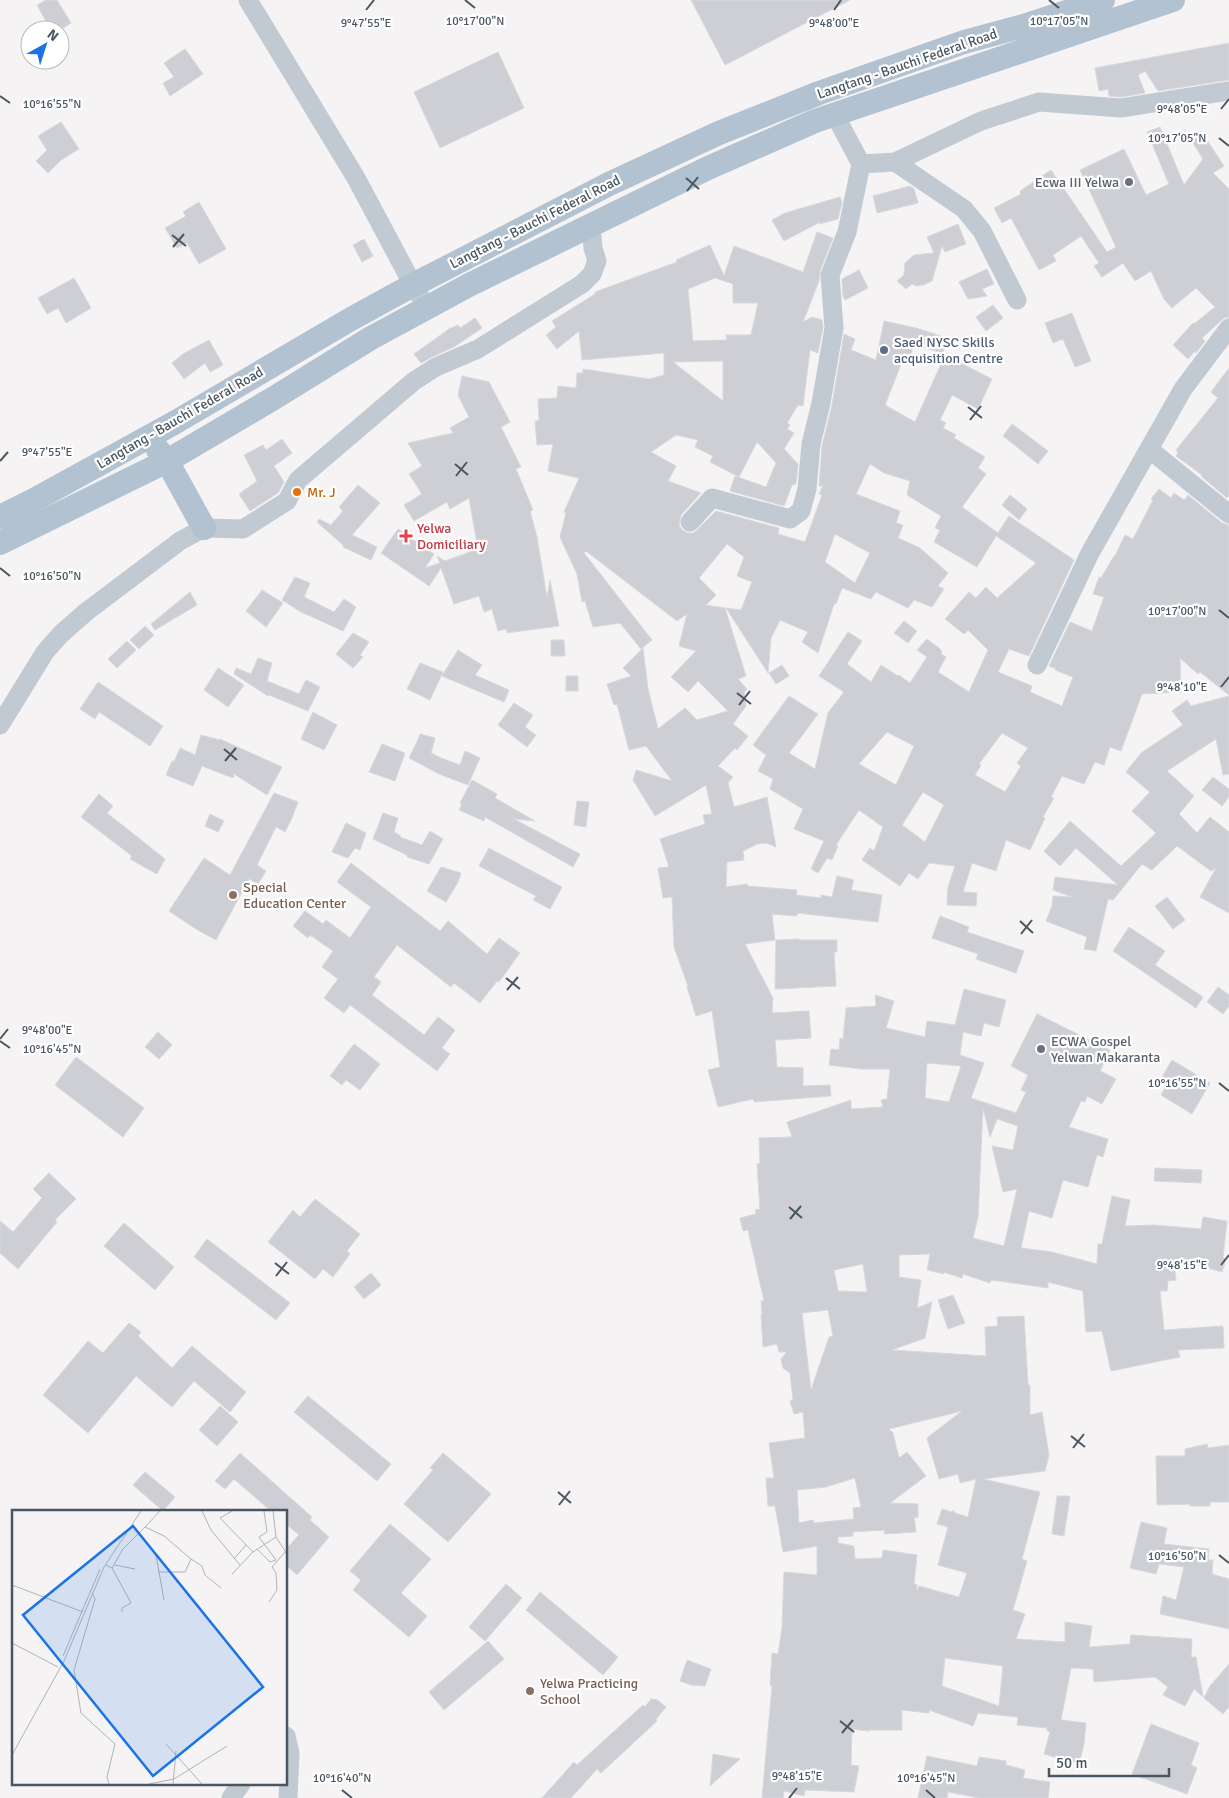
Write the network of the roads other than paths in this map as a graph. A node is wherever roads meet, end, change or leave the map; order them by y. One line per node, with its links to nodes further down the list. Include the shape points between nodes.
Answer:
1 (248, 0): 9 (street, via 356,178)
2 (1103, 0): 9 (main road, Langtang - Bauchi Federal Road, via 964,42 819,93 719,133 609,184)
3 (1173, 0): 5 (main road)
4 (1229, 91): 6 (street, via 1121,108 1039,102 981,121)
5 (835, 115): 7 (street); 8 (main road, via 815,120 708,168)
6 (895, 162): 7 (street); 10 (street, via 964,209 982,231)
7 (861, 164): 18 (street, via 847,232 830,275 834,328 801,511 790,519 712,498)
8 (591, 225): 11 (main road); 19 (street, via 597,262 592,274 582,284 478,349 414,381 298,480 287,501 243,529)
9 (413, 285): 11 (street); 13 (main road, Langtang - Bauchi Federal Road)
10 (1017, 300)
11 (427, 308): 15 (main road, via 371,338)
12 (1229, 328): 14 (street, via 1184,389)
13 (148, 437): 15 (main road); 17 (main road, Langtang - Bauchi Federal Road)
14 (1149, 449): 16 (street); 21 (street, via 1090,553)
15 (167, 461): 19 (main road); 20 (main road)
16 (1229, 514)
17 (0, 517)
18 (690, 522)
19 (204, 528): 22 (street, via 180,541 61,634 45,652)
20 (0, 543)
21 (1037, 665)
22 (0, 726)
23 (288, 1748): 26 (street)
24 (239, 1786): 25 (street)
25 (230, 1798)
26 (288, 1798)

